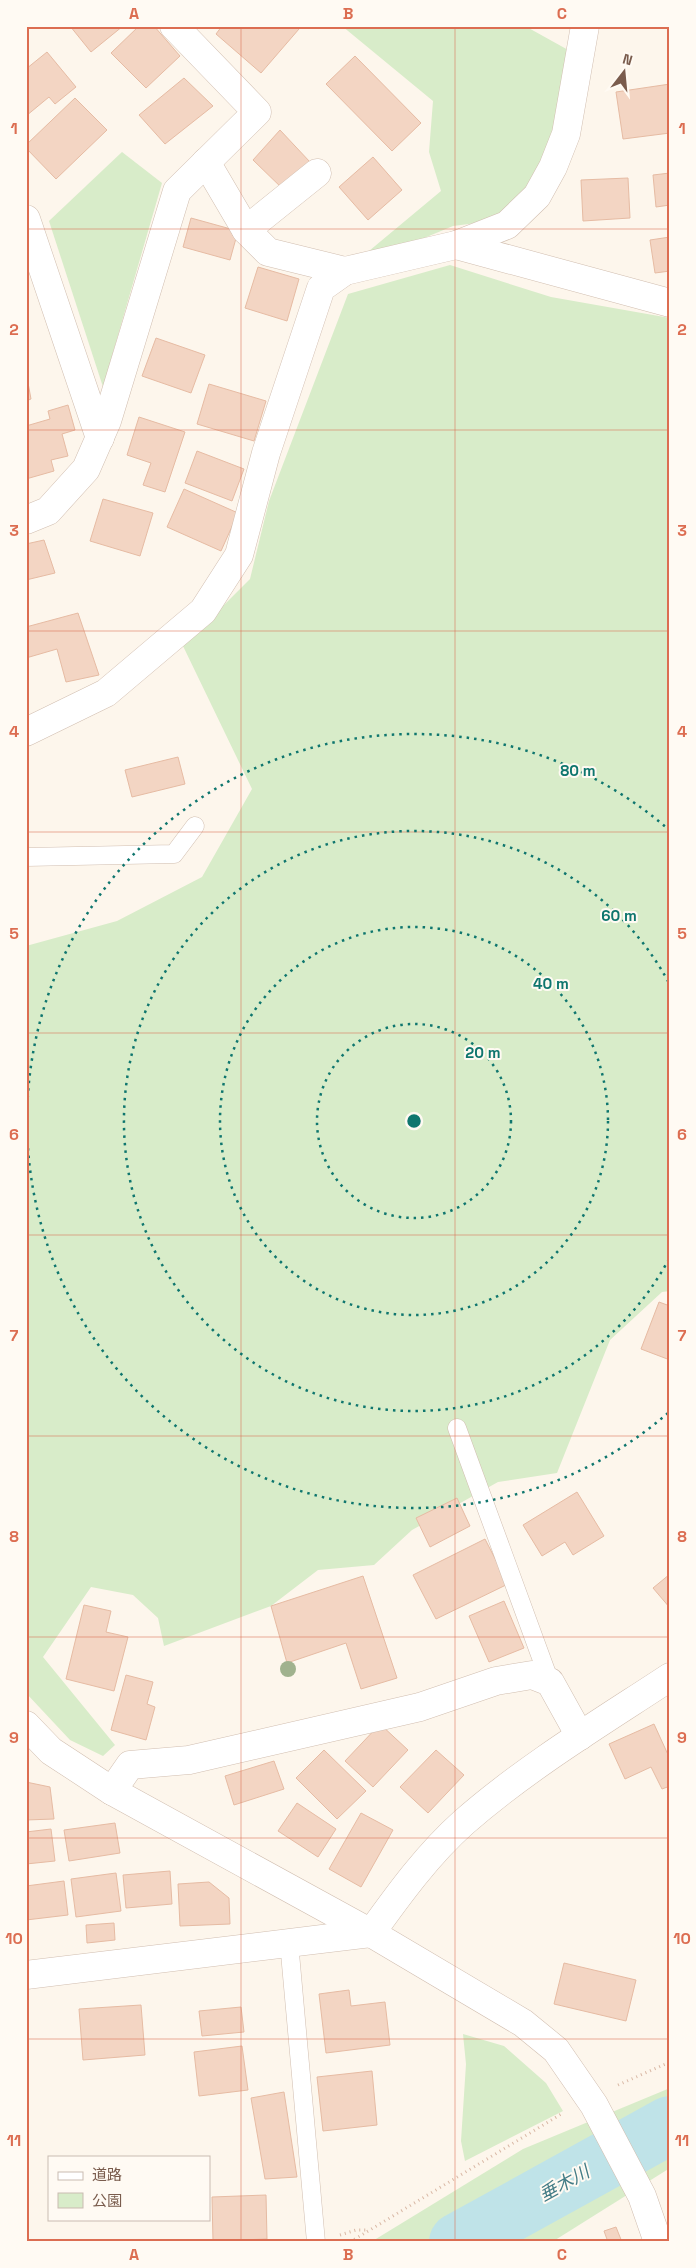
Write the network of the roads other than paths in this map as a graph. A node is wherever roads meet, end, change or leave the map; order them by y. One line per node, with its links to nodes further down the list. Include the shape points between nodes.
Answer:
1 (174, 26): 3 (street, via 257,112)
2 (584, 26): 7 (street, via 566,134 537,196 507,226)
3 (206, 162): 6 (street); 10 (street, via 177,191)
4 (317, 173): 6 (street)
5 (26, 219): 10 (street)
6 (246, 230): 8 (street, via 268,252)
7 (456, 245): 8 (street); 9 (street)
8 (345, 271): 12 (street, via 321,288 266,453 239,555 204,611 106,694)
9 (670, 303)
10 (100, 438): 11 (street, via 86,469 48,511)
11 (26, 520)
12 (26, 732)
13 (195, 826): 14 (lane, via 174,854)
14 (26, 857)
15 (457, 1428): 17 (lane)
16 (670, 1677): 19 (street)
17 (550, 1682): 19 (street); 20 (street, via 532,1675 496,1681 401,1712 189,1760 130,1765)
18 (26, 1725): 20 (street, via 51,1751)
19 (580, 1736): 21 (street, via 463,1823 402,1888)
20 (112, 1792): 21 (street)
21 (371, 1933): 22 (street); 25 (street, via 506,2013 556,2050 591,2101 642,2196)
22 (290, 1942): 23 (street); 24 (lane)
23 (26, 1975)
24 (316, 2242)
25 (658, 2242)

